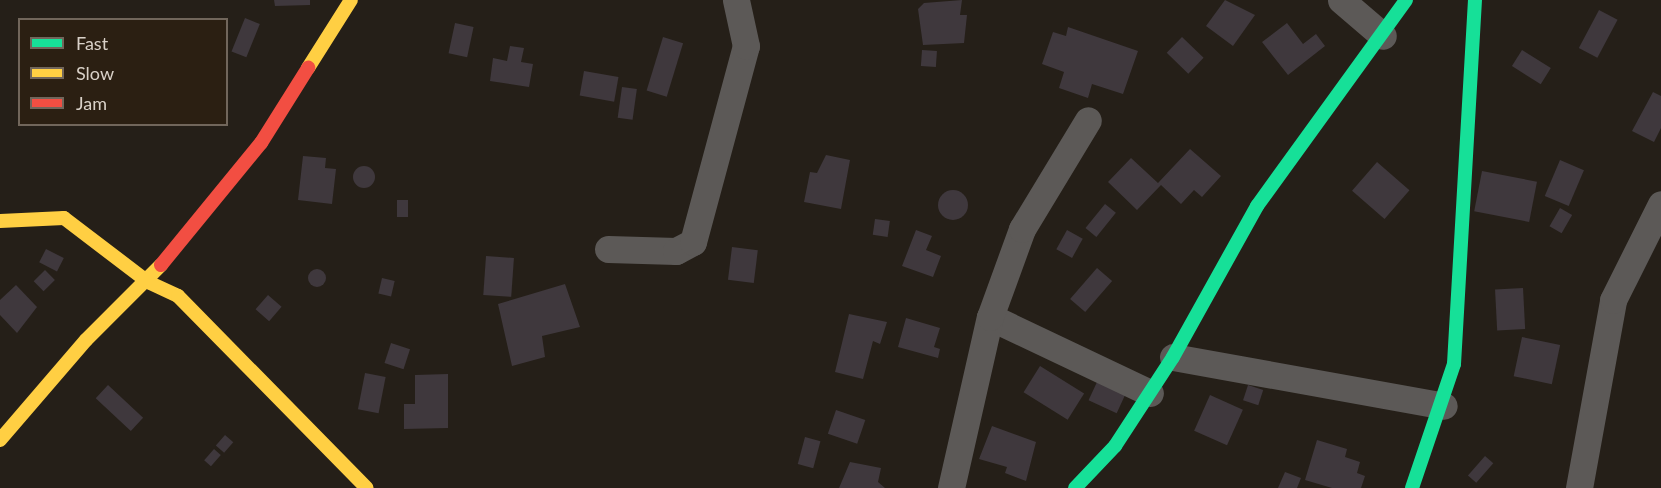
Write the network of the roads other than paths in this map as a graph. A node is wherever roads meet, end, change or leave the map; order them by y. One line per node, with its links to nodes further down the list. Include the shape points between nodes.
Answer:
1 (351, 0): 11 (street, via 261,142 189,238)
2 (736, 0): 10 (street, via 746,46 693,242 676,251)
3 (1341, 0): 6 (street)
4 (1406, 0): 6 (street)
5 (1475, 0): 15 (street, via 1460,296)
6 (1383, 36): 13 (street, via 1257,207)
7 (1088, 120): 12 (street, via 1022,229)
8 (1661, 204): 21 (street, via 1613,300)
9 (0, 221): 11 (street, via 64,218)
10 (608, 249)
11 (148, 282): 16 (street, via 86,340); 17 (street, via 196,311)
12 (990, 317): 14 (street); 18 (street)
13 (1173, 357): 14 (street); 15 (street)
14 (1150, 393): 19 (street, via 1115,446)
15 (1444, 406): 20 (street)
16 (0, 440)
17 (361, 485)
18 (951, 488)
19 (1075, 488)
20 (1412, 488)
21 (1579, 488)

